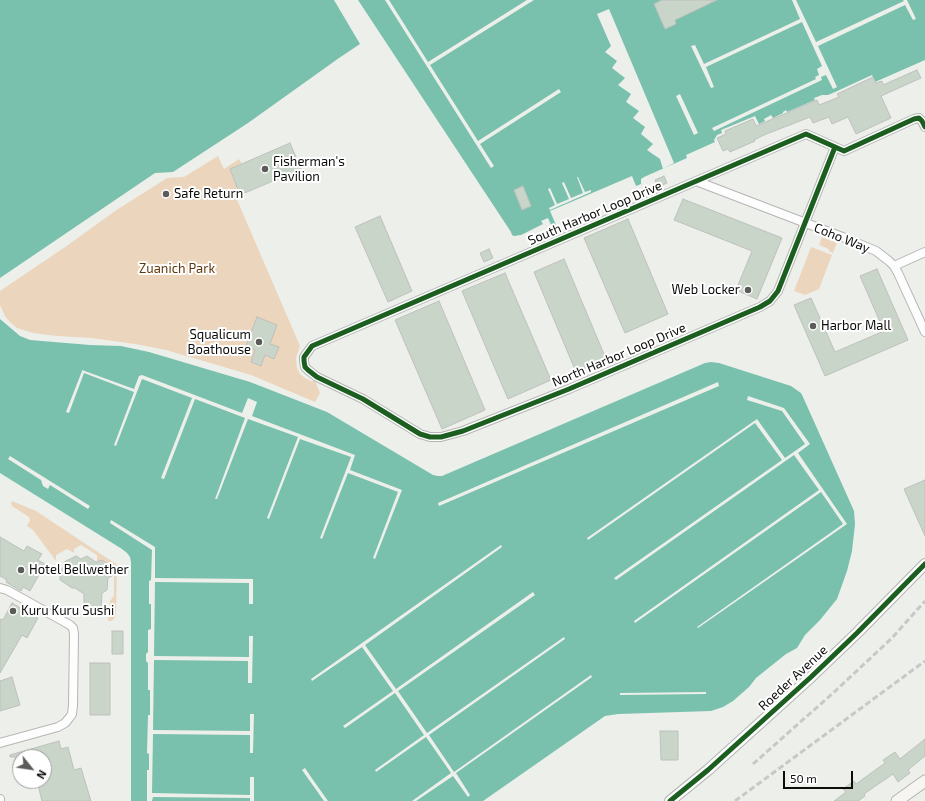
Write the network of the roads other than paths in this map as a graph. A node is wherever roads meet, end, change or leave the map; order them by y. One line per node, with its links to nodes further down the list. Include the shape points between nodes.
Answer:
1 (925, 127): 2 (street, South Harbor Loop Drive, via 920,118 914,119 844,151)
2 (835, 147): 3 (street, South Harbor Loop Drive, via 806,134); 4 (street, North Harbor Loop Drive)
3 (696, 181): 4 (street, Coho Way); 8 (street, South Harbor Loop Drive, via 312,346 304,357 304,364 308,370)
4 (805, 223): 6 (street, Coho Way, via 876,251); 8 (street, North Harbor Loop Drive, via 778,291 770,301 760,307 569,389 447,436 430,438 420,434 363,399)
5 (925, 252): 6 (street)
6 (894, 266): 7 (street, Coho Way)
7 (925, 332)
8 (324, 380)
9 (925, 564): 13 (street, Roeder Avenue, via 811,677)
10 (0, 588): 11 (street, via 70,625 74,634 73,705 68,720 58,727)
11 (0, 743)
12 (925, 781): 14 (main road)
13 (670, 801)
14 (897, 801)

